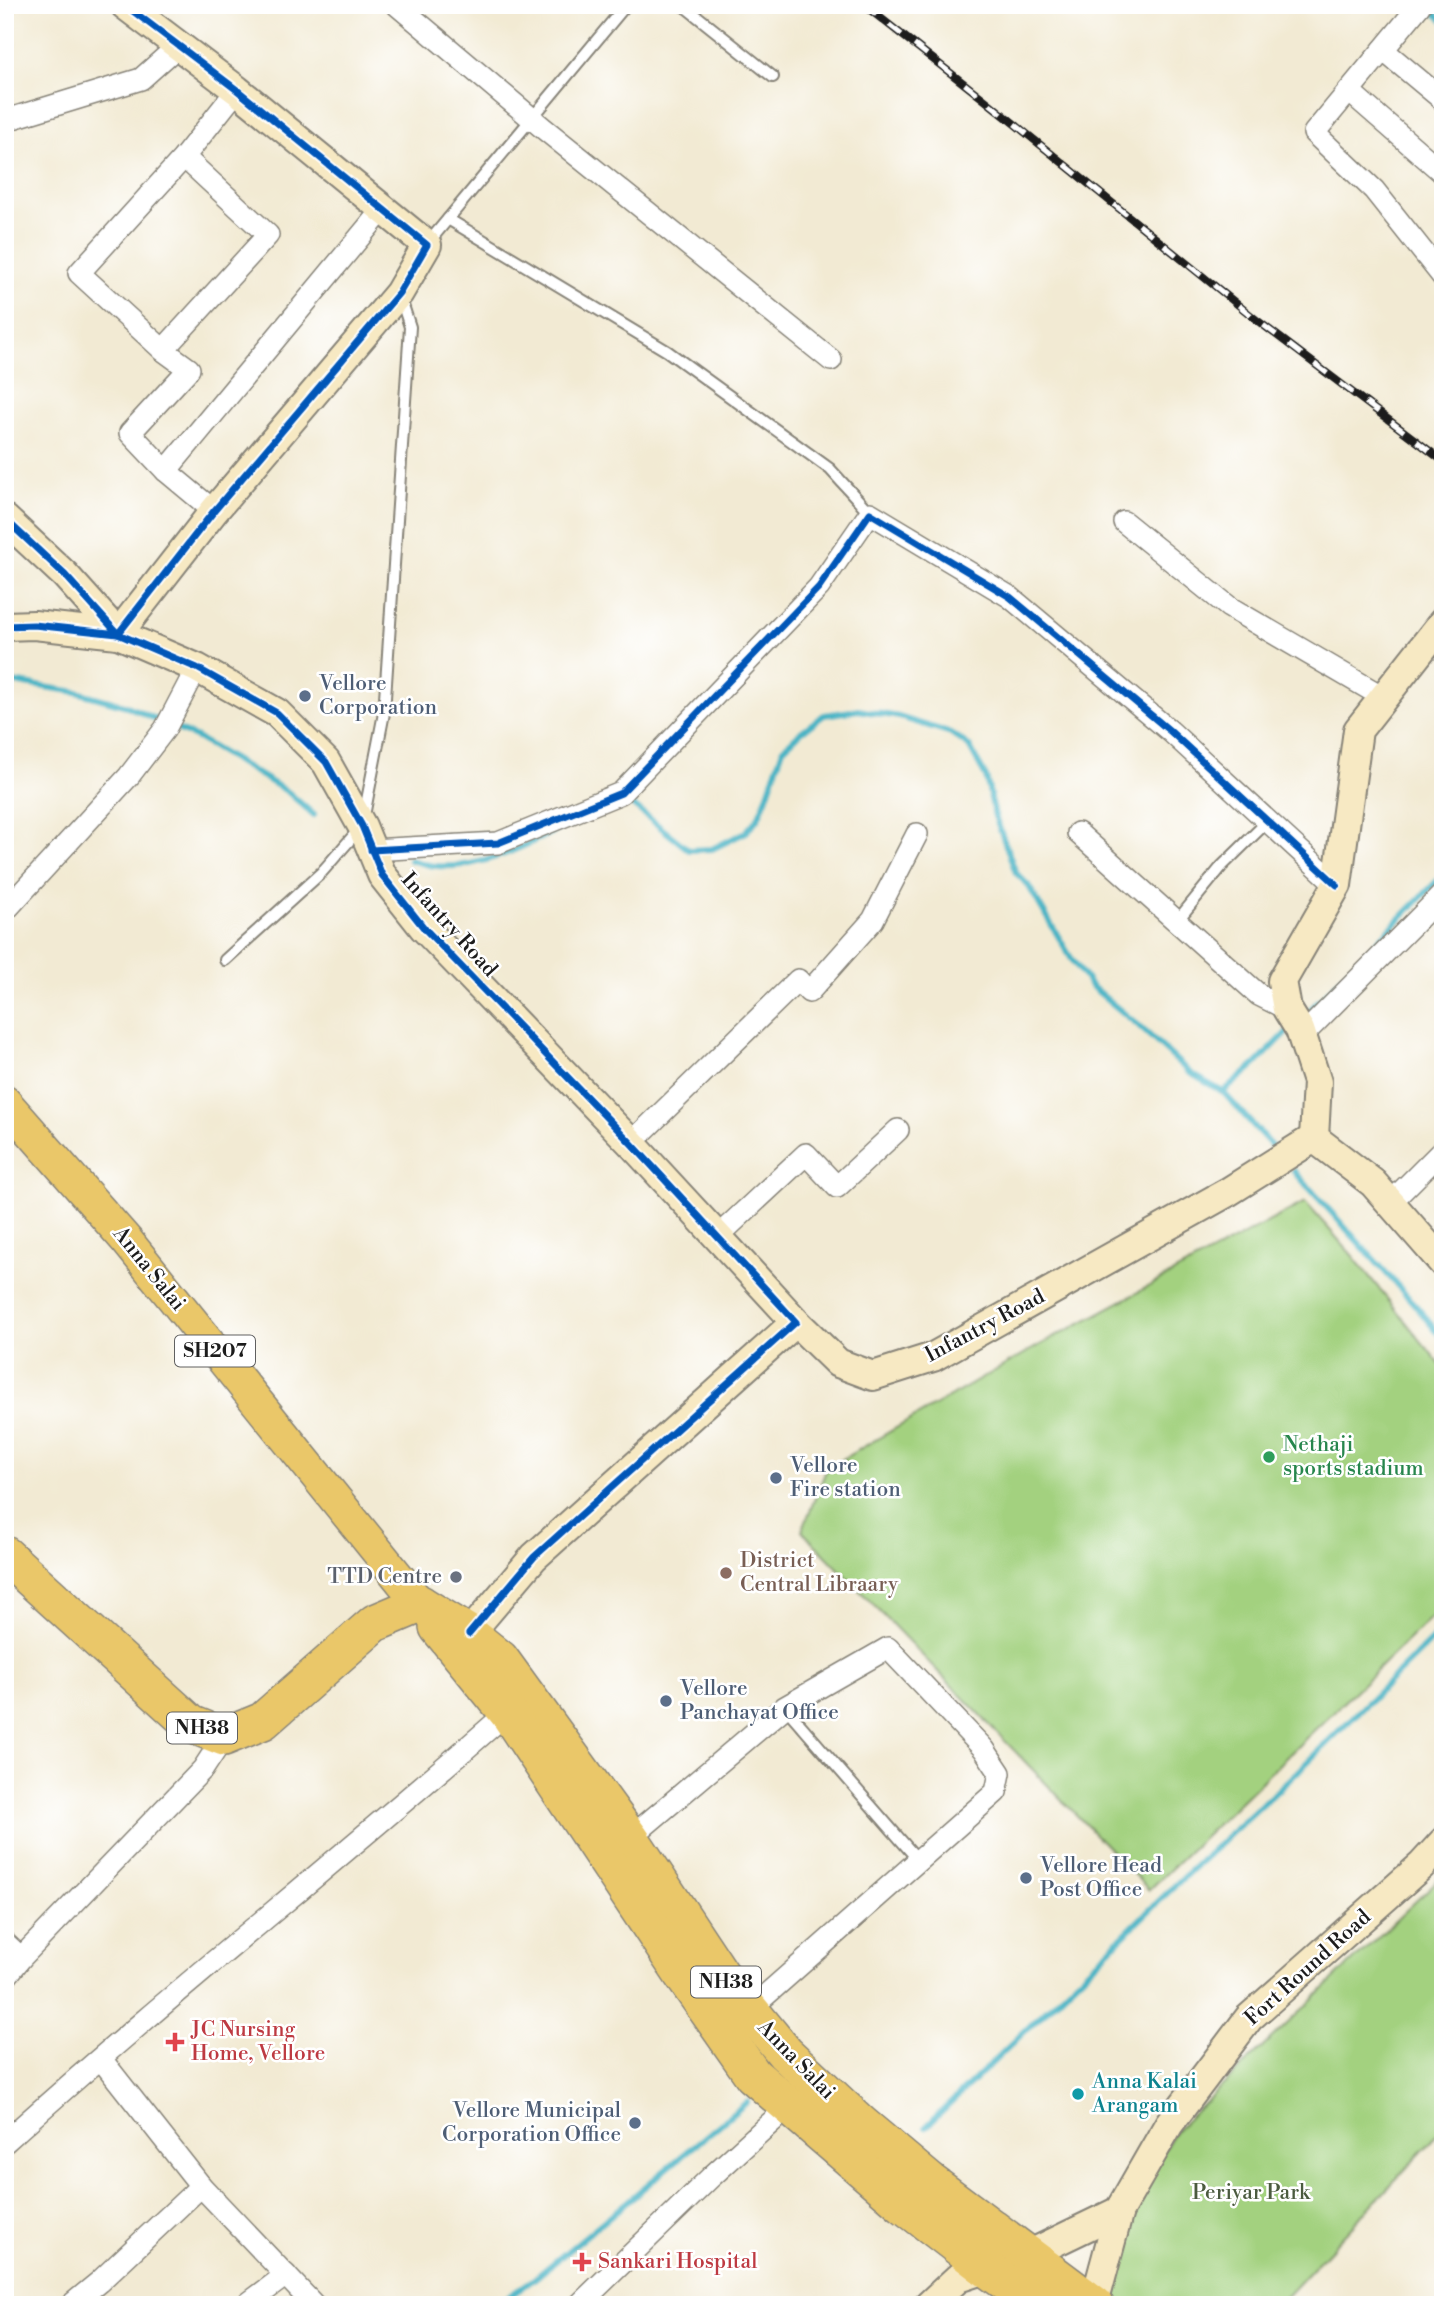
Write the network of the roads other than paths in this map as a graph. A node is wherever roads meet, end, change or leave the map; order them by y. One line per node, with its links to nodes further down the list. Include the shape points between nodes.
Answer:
1 (125, 5): 6 (street)
2 (397, 5): 12 (street)
3 (626, 5): 12 (lane)
4 (682, 5): 8 (lane)
5 (1420, 5): 7 (street)
6 (178, 46): 9 (street); 13 (street, via 141,79)
7 (1383, 50): 10 (street); 11 (street)
8 (773, 77)
9 (237, 90): 14 (street); 16 (street)
10 (1349, 91): 15 (street); 19 (street, via 1314,133 1374,190)
11 (1443, 100)
12 (532, 118): 17 (lane); 22 (street)
13 (5, 122)
14 (184, 157): 21 (street, via 268,235); 21 (street, via 79,273)
15 (1443, 173)
16 (383, 209): 18 (street); 23 (street)
17 (448, 219): 18 (lane); 25 (lane, via 667,351 830,469)
18 (427, 245): 20 (street)
19 (1443, 277)
20 (399, 293): 24 (street); 36 (lane, via 410,327 385,700)
21 (163, 350): 23 (street, via 189,369 130,433)
22 (831, 360)
23 (166, 471): 24 (street)
24 (214, 511): 30 (street)
25 (870, 513): 33 (street, via 1010,597 1170,731); 36 (street, via 819,587 621,793 498,843)
26 (5, 519): 30 (street, via 65,575)
27 (1124, 522): 32 (street, via 1230,607)
28 (1443, 622): 32 (street)
29 (5, 626): 30 (street, Infantry Road)
30 (118, 634): 31 (street, Infantry Road)
31 (197, 668): 36 (street, Infantry Road, via 277,713 326,762); 39 (street, via 165,729 129,776)
32 (1383, 697): 37 (street, via 1358,730)
33 (1268, 821): 37 (street); 40 (lane, via 1222,866)
34 (1078, 833): 40 (street)
35 (917, 834): 47 (street, via 873,920 809,992 798,980)
36 (367, 838): 41 (lane); 47 (street, Infantry Road, via 382,875 424,928)
37 (1337, 885): 42 (street, via 1282,981)
38 (1443, 894): 43 (street)
39 (5, 911)
40 (1177, 921): 42 (street, via 1259,995)
41 (225, 960)
42 (1287, 1009): 43 (street)
43 (1302, 1036): 46 (street, via 1317,1082)
44 (5, 1102): 54 (main road, Anna Salai / SH207, via 127,1241)
45 (898, 1130): 50 (street, via 836,1187 806,1154)
46 (1314, 1138): 49 (street, via 1373,1183); 52 (street, Infantry Road, via 1228,1192 933,1357 873,1376 838,1363)
47 (631, 1143): 50 (street, Infantry Road)
48 (1443, 1150): 49 (street)
49 (1390, 1203): 51 (street)
50 (717, 1237): 52 (street, Infantry Road)
51 (1443, 1263)
52 (796, 1322): 55 (street, via 534,1557)
53 (5, 1555): 58 (highway, NH38, via 191,1724)
54 (420, 1604): 55 (highway, Anna Salai / NH38); 57 (highway, Anna Salai / NH38); 58 (highway, NH38, via 375,1623 263,1721)
55 (469, 1634): 59 (highway, Anna Salai / NH38, via 500,1659)
56 (785, 1707): 59 (street); 61 (lane); 61 (street, via 888,1648 984,1749 1000,1773 996,1792)
57 (509, 1714): 66 (street); 67 (highway, Anna Salai / NH38, via 753,2075)
58 (223, 1737): 63 (street, via 203,1769)
59 (630, 1838): 65 (highway, Anna Salai / NH38)
60 (1443, 1842): 70 (street, Fort Round Road, via 1249,2018 1169,2124)
61 (919, 1861): 65 (street)
62 (5, 1943): 63 (street)
63 (21, 1958): 64 (street)
64 (5, 1978)
65 (749, 2010): 71 (highway, Anna Salai / NH38, via 785,2053 861,2124)
66 (101, 2059): 68 (street); 69 (street)
67 (788, 2107): 72 (highway, Anna Salai / NH38); 78 (street)
68 (5, 2142)
69 (201, 2186): 73 (street); 75 (street)
70 (1119, 2211): 71 (street); 74 (street)
71 (1028, 2255): 72 (street); 74 (highway, Anna Salai / NH38)
72 (986, 2268): 79 (street, via 958,2278); 80 (highway, Anna Salai / NH38)
73 (286, 2275): 76 (street); 77 (street)
74 (1095, 2304)
75 (71, 2305)
76 (246, 2305)
77 (314, 2305)
78 (579, 2305)
79 (929, 2305)
80 (1038, 2305)

